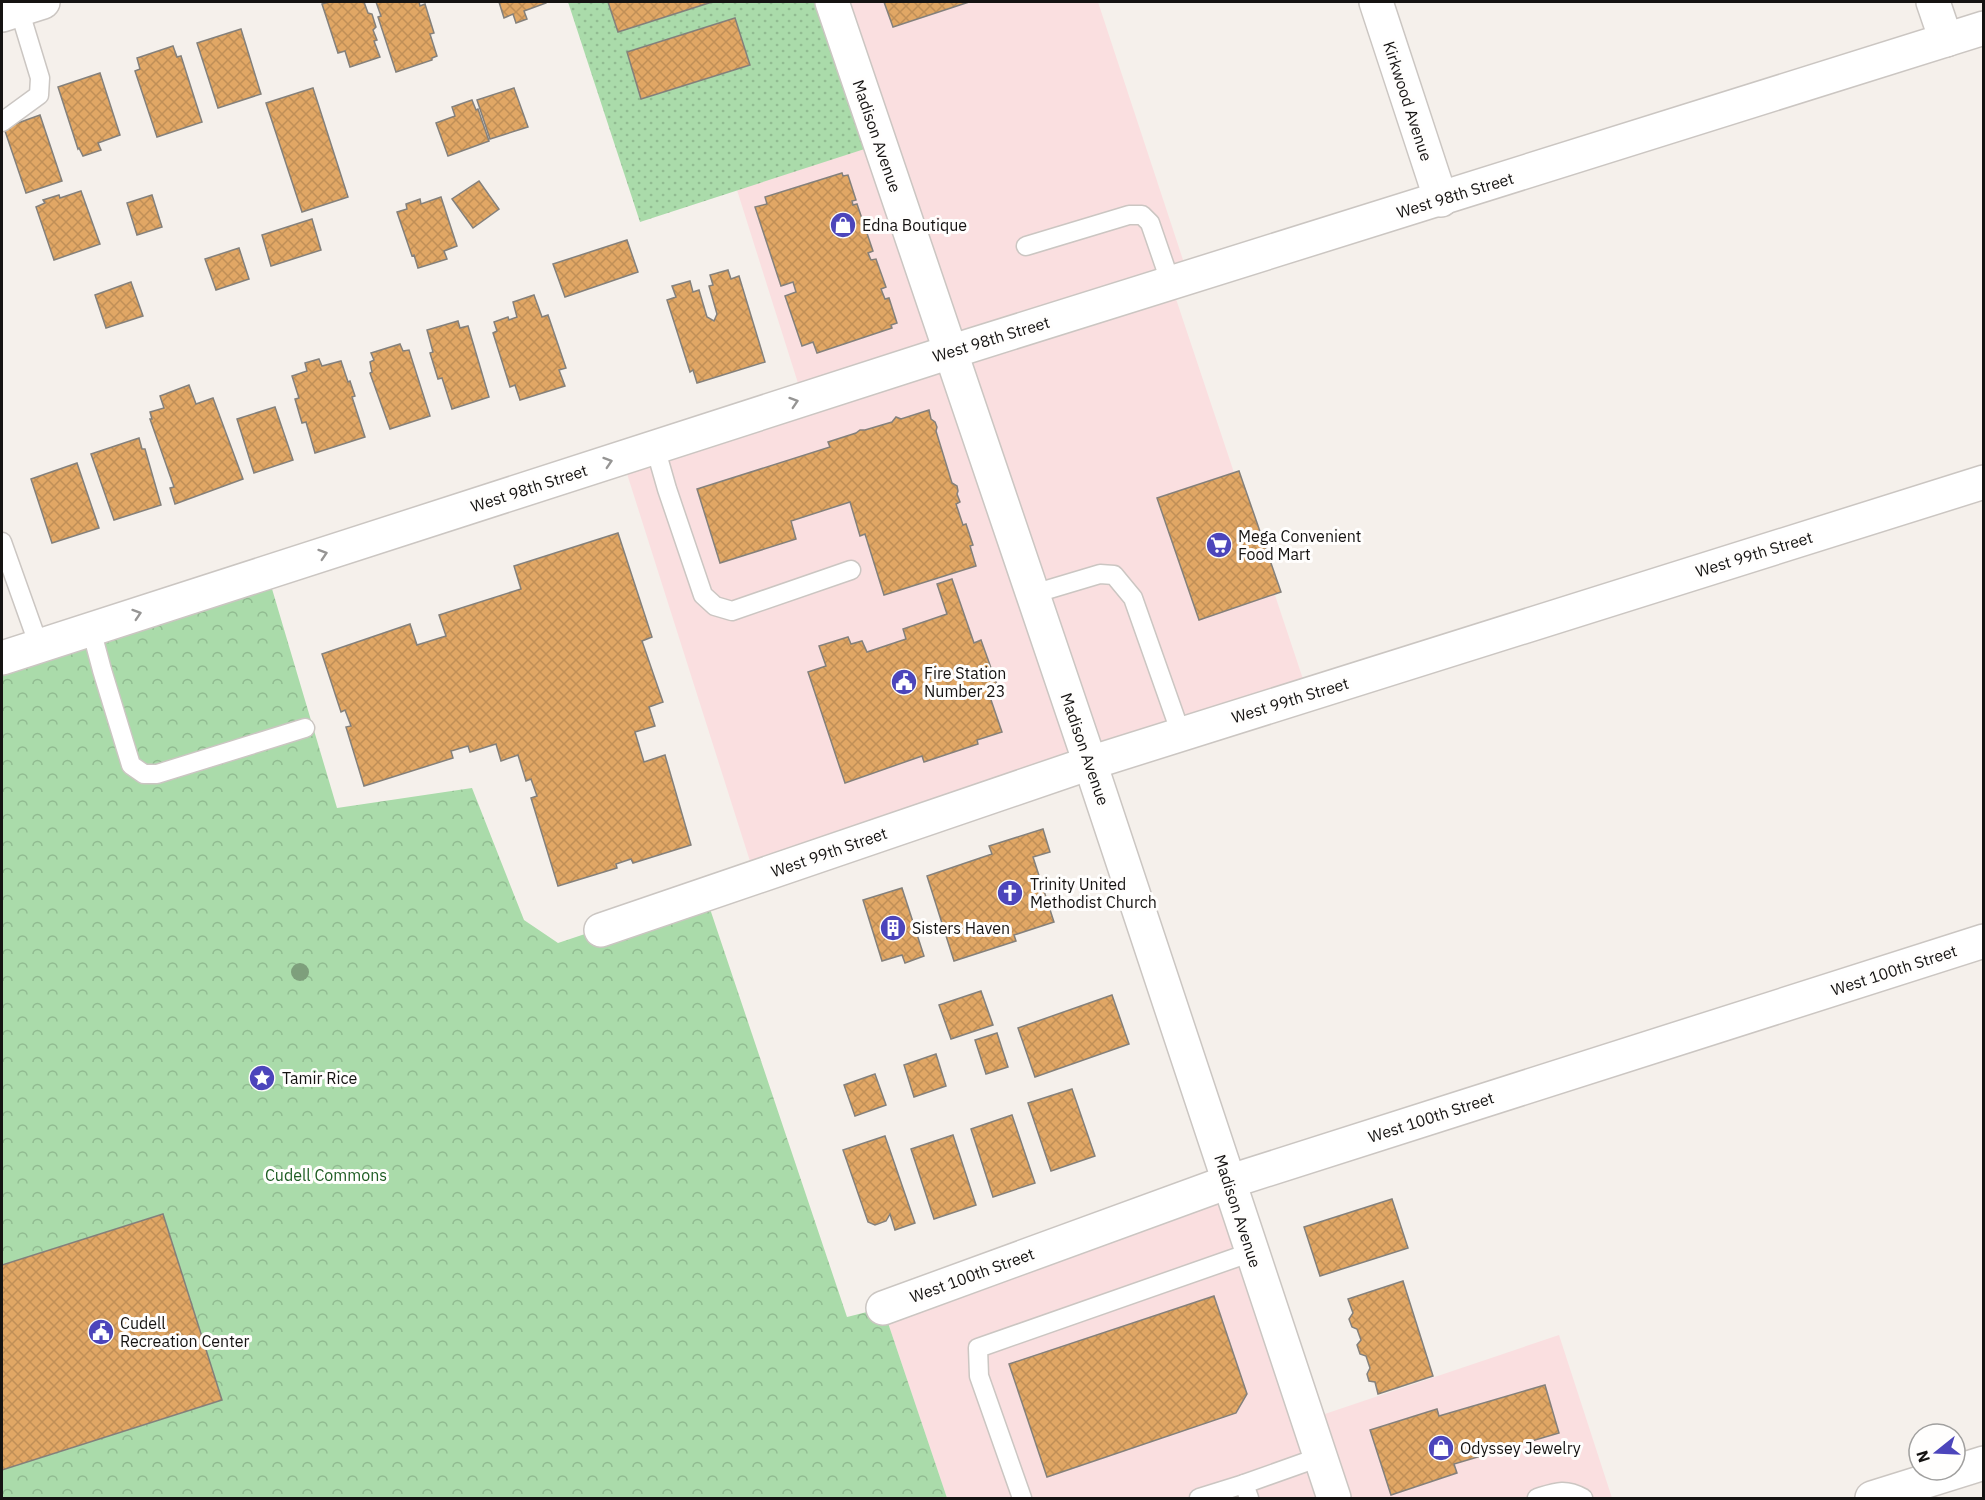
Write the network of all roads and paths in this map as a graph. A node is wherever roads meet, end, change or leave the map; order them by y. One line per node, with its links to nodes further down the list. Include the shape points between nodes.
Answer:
1 (832, 2): 11 (street, Madison Avenue)
2 (1376, 2): 8 (street, Kirkwood Avenue)
3 (1933, 2): 6 (street)
4 (21, 8): 7 (lane, via 40,78 39,94)
5 (1983, 28): 6 (street, West 98th Street)
6 (1946, 40): 8 (street, West 98th Street)
7 (2, 122)
8 (1441, 200): 10 (street, West 98th Street)
9 (1026, 246): 10 (lane, via 1129,215 1142,215 1150,223)
10 (1171, 284): 11 (street, West 98th Street)
11 (950, 352): 12 (street, West 98th Street, one-way to 11); 16 (street, Madison Avenue)
12 (655, 447): 15 (lane, via 703,595 715,606 732,610); 17 (street, West 98th Street, one-way to 12)
13 (1983, 482): 21 (street, West 99th Street)
14 (2, 542): 18 (lane)
15 (851, 570)
16 (1033, 594): 21 (lane, via 1100,574 1114,575 1133,598); 22 (street, Madison Avenue)
17 (91, 629): 18 (street, West 98th Street); 20 (lane, via 131,765 144,774 158,774)
18 (39, 646): 19 (street, West 98th Street)
19 (2, 658)
20 (305, 728)
21 (1181, 734): 22 (street, West 99th Street)
22 (1090, 763): 23 (street, West 99th Street); 25 (street, Madison Avenue)
23 (601, 930)
24 (1983, 941): 25 (street, West 100th Street)
25 (1228, 1182): 26 (street, Madison Avenue); 27 (street, West 100th Street)
26 (1252, 1252): 28 (street, Madison Avenue); 31 (lane, via 978,1348 979,1376)
27 (884, 1308)
28 (1320, 1457): 30 (lane); 33 (street, Madison Avenue)
29 (1983, 1463): 36 (street)
30 (1246, 1491): 32 (lane)
31 (1022, 1498)
32 (1199, 1498)
33 (1334, 1498)
34 (1537, 1498): 35 (lane, via 1571,1491)
35 (1583, 1498)
36 (1872, 1498)

